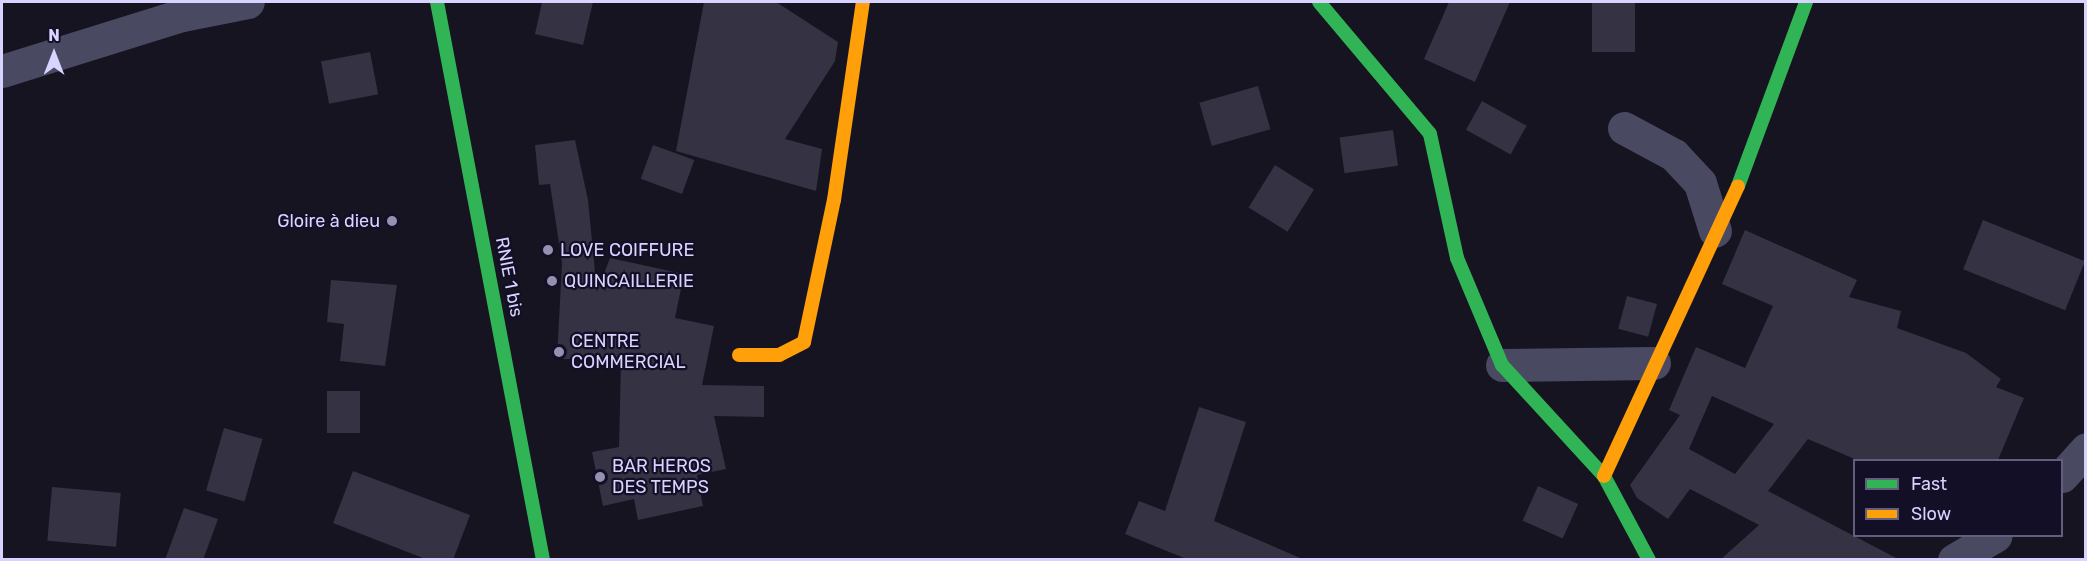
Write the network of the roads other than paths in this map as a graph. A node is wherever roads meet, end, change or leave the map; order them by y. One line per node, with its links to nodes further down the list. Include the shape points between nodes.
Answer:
1 (248, 2): 6 (street, via 182,15)
2 (437, 2): 16 (street, RNIE 1 bis)
3 (863, 2): 9 (street, via 834,200 804,342 779,355)
4 (1319, 2): 11 (street, via 1430,134 1457,258)
5 (1806, 2): 8 (street, via 1752,156)
6 (2, 71)
7 (1624, 128): 8 (street, via 1674,155 1700,183)
8 (1715, 231): 10 (street)
9 (739, 355)
10 (1654, 363): 11 (street); 14 (street)
11 (1502, 365): 14 (street)
12 (2085, 449): 13 (street)
13 (2063, 474)
14 (1604, 476): 17 (street)
15 (1993, 537): 18 (street)
16 (543, 560)
17 (1649, 560)
18 (1954, 560)

